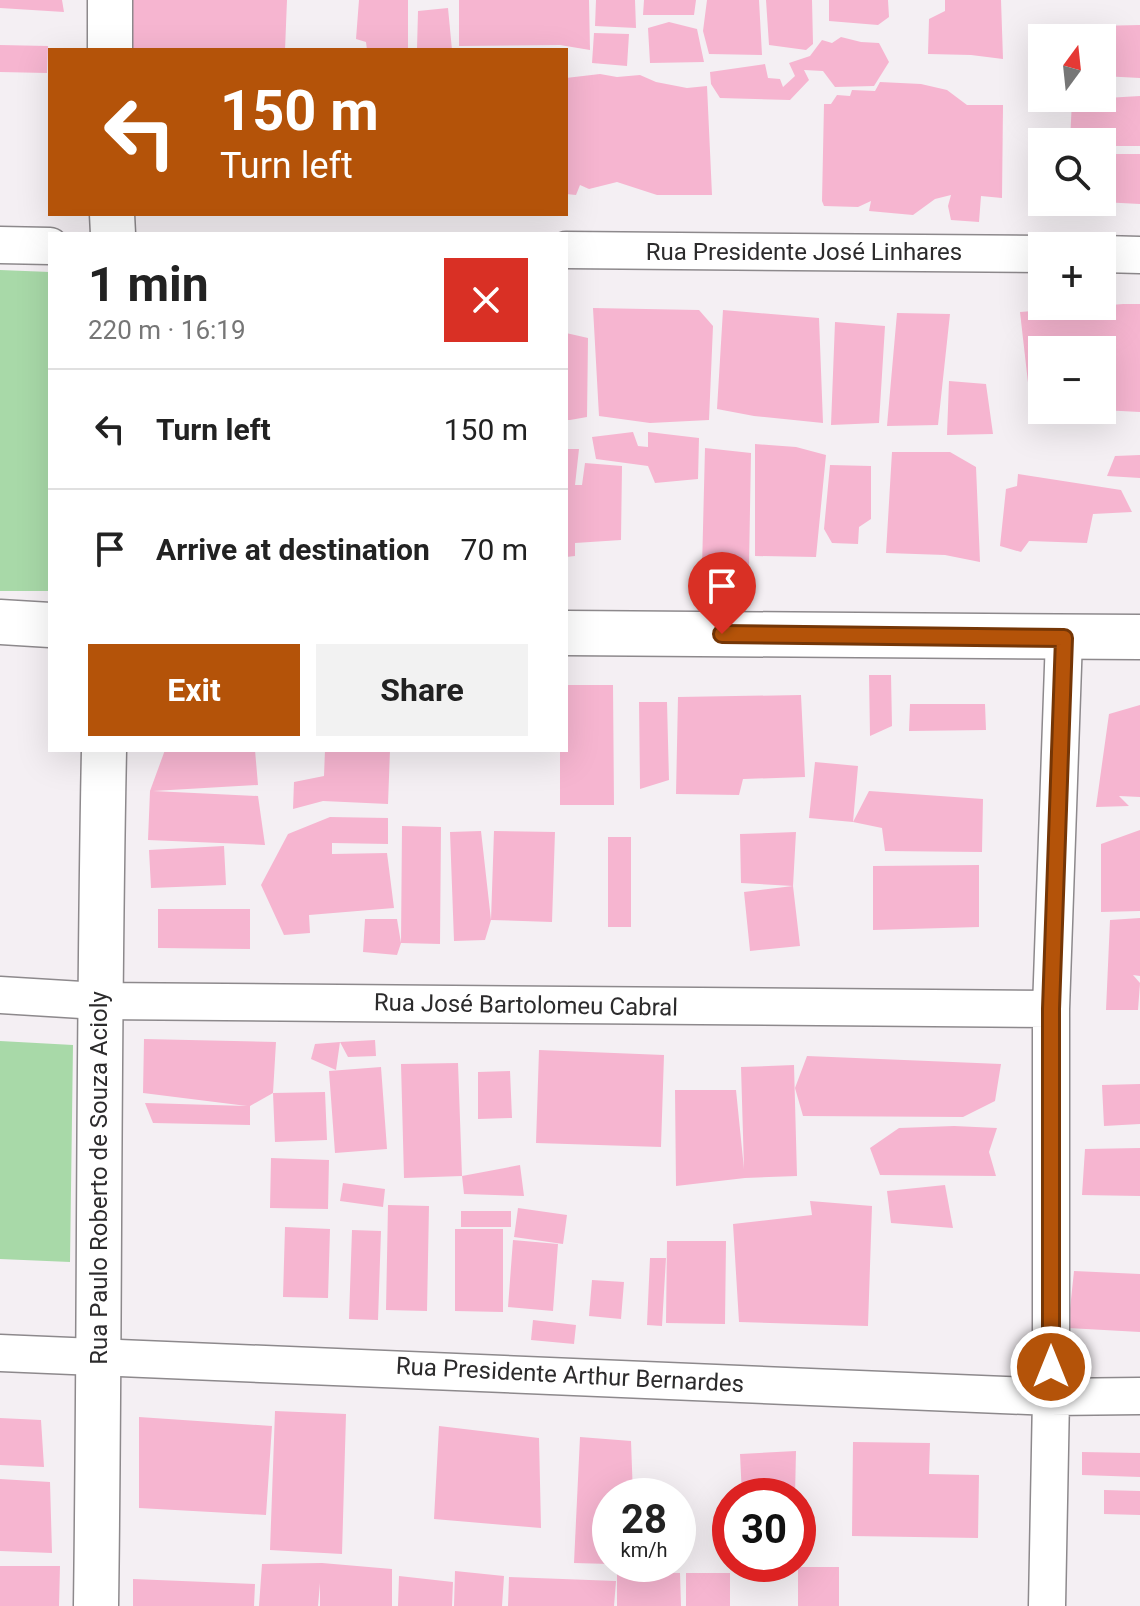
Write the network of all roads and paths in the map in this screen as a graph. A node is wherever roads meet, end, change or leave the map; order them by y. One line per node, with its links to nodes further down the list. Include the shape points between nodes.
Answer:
1 (110, 0): 2 (street)
2 (110, 48)
3 (0, 245): 4 (street)
4 (48, 246)
5 (568, 250): 6 (street, Rua Presidente José Linhares)
6 (1028, 254)
7 (1116, 254): 8 (street)
8 (1140, 255)
9 (0, 622): 10 (street)
10 (48, 625)
11 (568, 633): 13 (street)
12 (1140, 637): 13 (street)
13 (1064, 638): 17 (street)
14 (104, 752): 16 (street, Rua Paulo Roberto de Souza Acioly)
15 (0, 995): 16 (street, Rua José Bartolomeu Cabral)
16 (98, 1001): 17 (street, Rua José Bartolomeu Cabral); 19 (street, Rua Paulo Roberto de Souza Acioly)
17 (1051, 1009): 21 (street)
18 (0, 1353): 19 (street, Rua Presidente Arthur Bernardes)
19 (100, 1355): 21 (street, Rua Presidente Arthur Bernardes); 22 (street, Rua Paulo Roberto de Souza Acioly)
20 (1140, 1396): 21 (street, Rua Presidente Arthur Bernardes)
21 (1051, 1397): 23 (street)
22 (96, 1606)
23 (1047, 1606)

